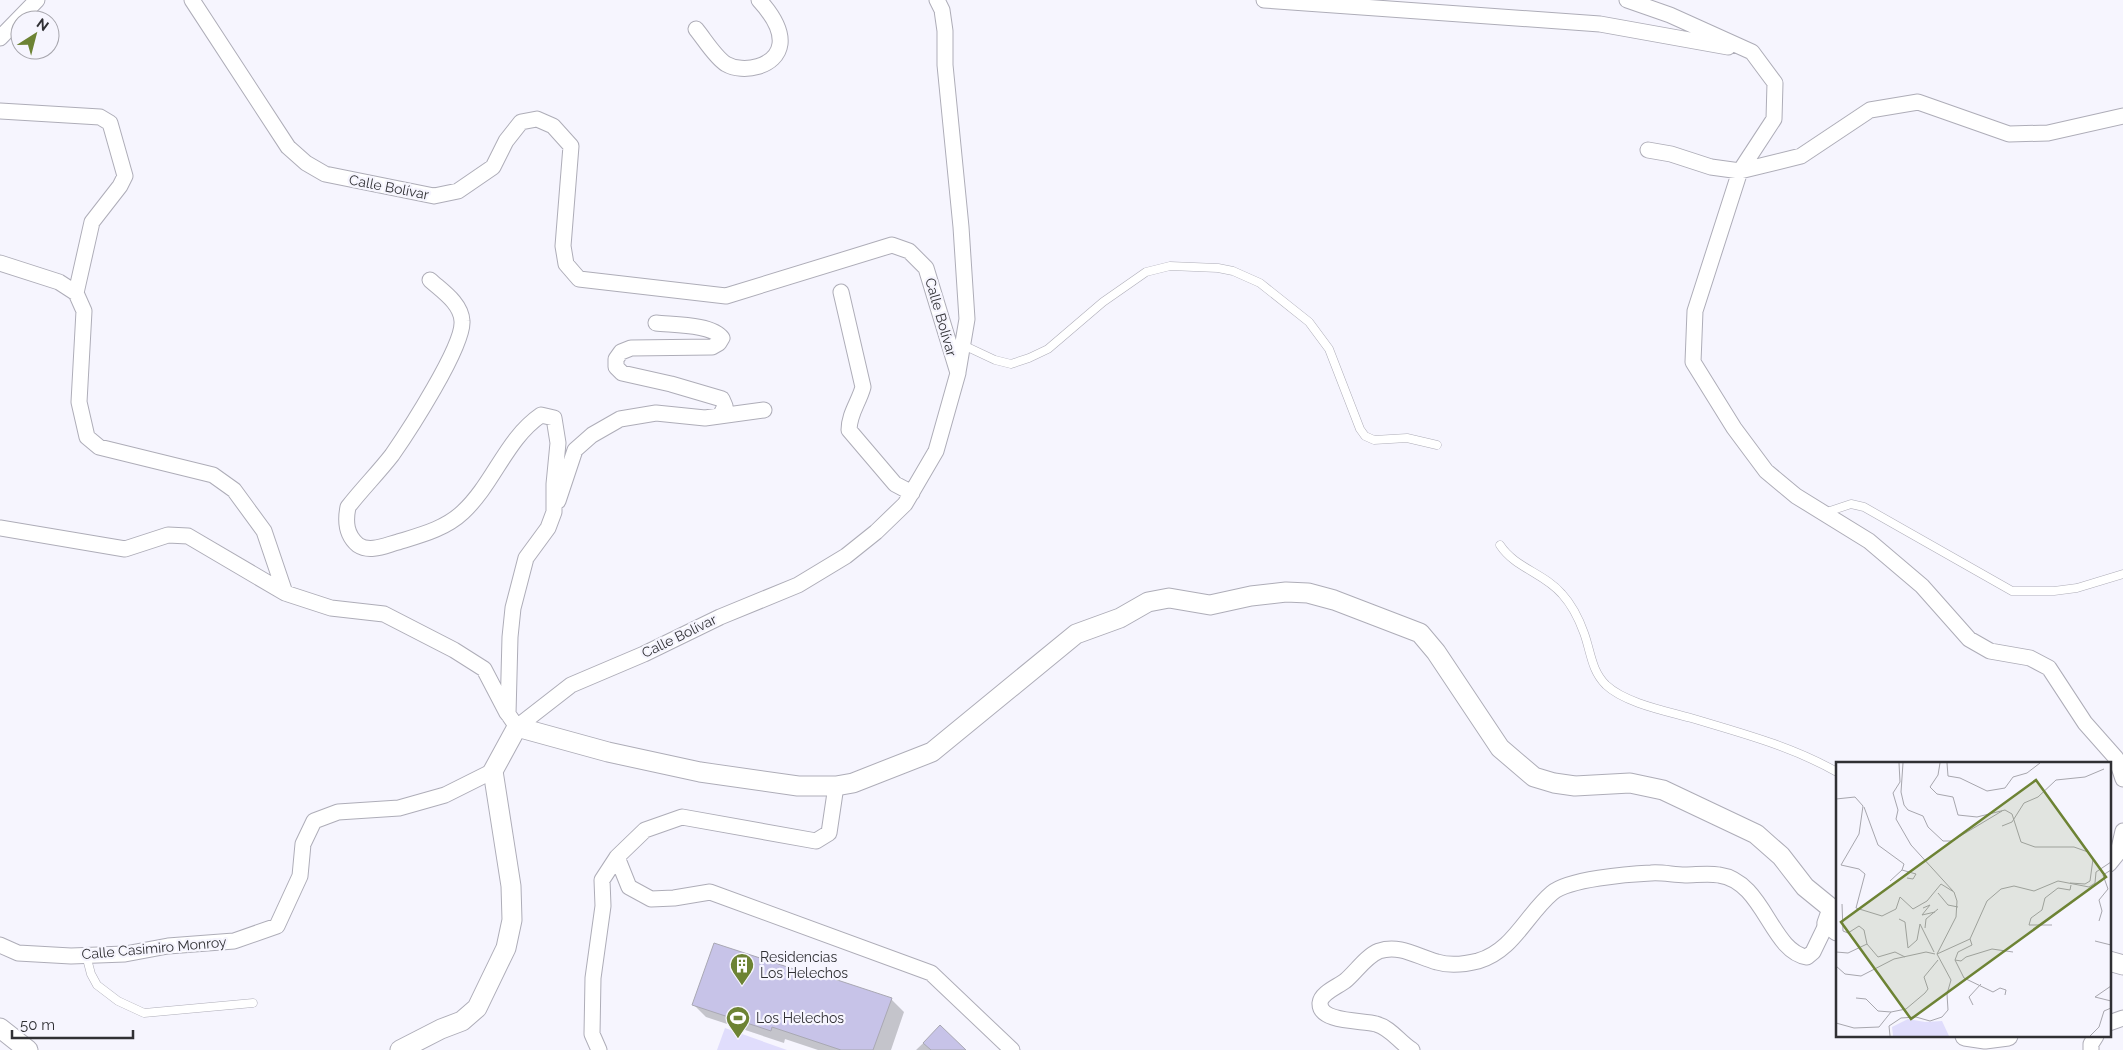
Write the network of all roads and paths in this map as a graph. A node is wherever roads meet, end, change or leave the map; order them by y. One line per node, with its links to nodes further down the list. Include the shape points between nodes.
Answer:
1 (37, 0): 8 (street)
2 (192, 0): 20 (street, Calle Bolívar, via 288,147 306,164 325,174 434,196 458,191 493,167 506,141 521,122 537,119 553,126 570,146 563,246 566,264 579,279 726,296 892,245 909,251 926,268)
3 (759, 0): 7 (street, via 780,33 776,53 764,64 744,70 729,66)
4 (937, 0): 19 (street, via 945,31 945,65 961,227 967,319)
5 (1264, 0): 9 (street, via 1600,24)
6 (1627, 0): 9 (street, via 1670,15)
7 (696, 30)
8 (0, 38)
9 (1752, 52): 13 (street, via 1775,83 1774,119)
10 (0, 111): 17 (street, via 100,117 110,123 125,176 92,222)
11 (2123, 116): 13 (street, via 2048,134 2009,134 1918,102 1870,110 1801,156)
12 (1648, 150): 13 (street, via 1711,167)
13 (1740, 171): 26 (street, via 1695,311 1693,362 1734,428 1766,471)
14 (0, 263): 17 (street, via 59,282)
15 (430, 280): 25 (street, via 458,307 462,321 459,336 453,353 392,454 348,508 346,518 352,540 362,548 375,549 432,532 448,523 480,494 526,426 541,415 554,418 557,426)
16 (841, 292): 24 (street, via 863,387 849,419 849,430 895,484)
17 (76, 293): 30 (street, via 84,311 79,402 87,437 98,448 213,475 234,490 264,531)
18 (656, 323): 22 (street, via 707,328 718,332 722,338 712,347 631,348 621,352 616,359 616,367 622,374 671,384 722,400 725,406)
19 (962, 345): 20 (street); 23 (lane, via 1011,364 1048,349 1103,302 1146,272 1170,266 1233,271 1260,283 1309,322 1329,349 1365,436 1374,440 1406,438)
20 (958, 374): 24 (street, Calle Bolívar, via 936,451)
21 (764, 410): 22 (street)
22 (720, 416): 25 (street, via 705,418 656,413 620,420 592,435 575,450)
23 (1437, 445)
24 (912, 493): 31 (street, Calle Bolívar, via 876,532 846,556 798,585 570,685)
25 (554, 512): 31 (street, via 548,528 526,558 519,584 510,637)
26 (1822, 513): 29 (lane, via 1852,504 1864,507 2012,591 2077,588); 34 (street, via 1869,541 1922,586 1969,639 1990,651 2030,658 2049,668 2085,723 2116,758)
27 (0, 528): 30 (street, via 125,549 168,535 188,536)
28 (1500, 545): 33 (lane, via 1510,558 1541,576 1567,600 1585,634 1593,666 1608,687 1649,705 1784,746)
29 (2123, 574)
30 (285, 593): 31 (street, via 330,608 384,614 454,650 484,669)
31 (512, 720): 32 (street, Calle Bolívar); 35 (street, via 608,752 709,774 798,786)
32 (493, 771): 41 (street, Calle Casimiro Monroy, via 445,795 399,808 338,812 314,821 303,844 300,876 277,926 234,941 168,946 124,954); 52 (street, via 512,886 512,920 506,948 477,1008 462,1021)
33 (1836, 772)
34 (2123, 779)
35 (836, 786): 37 (street, via 829,833 816,841 682,816 645,830); 39 (street, via 853,783 932,752 1076,634 1120,618 1148,602 1169,598 1210,605 1251,596 1308,593 1420,633 1500,748 1534,777 1575,786 1630,783 1663,790 1756,834 1781,856)
36 (2123, 831): 38 (street, via 2118,852)
37 (617, 857): 53 (street, via 602,880 603,906 593,978 592,1034); 54 (street, via 629,887 652,899 710,892 932,973)
38 (2110, 863)
39 (1833, 919): 55 (street, via 1813,952 1807,957 1799,956 1776,931 1754,897 1739,883 1720,875 1652,873 1574,882 1554,891 1512,940 1495,954 1457,964 1437,962 1399,950 1378,952 1323,996 1322,1011 1330,1017 1377,1024 1390,1030)
40 (0, 945): 41 (street, Calle Casimiro Monroy, via 18,953)
41 (86, 955): 44 (lane, via 97,985 118,1001 144,1013)
42 (2110, 961): 43 (street)
43 (2123, 965)
44 (253, 1004)
45 (2123, 1018): 46 (street)
46 (2110, 1023)
47 (0, 1028): 51 (street)
48 (1978, 1038): 49 (street)
49 (1993, 1038)
50 (2095, 1038): 56 (street)
51 (28, 1050)
52 (400, 1050)
53 (599, 1050)
54 (1012, 1050)
55 (1412, 1050)
56 (2091, 1050)

